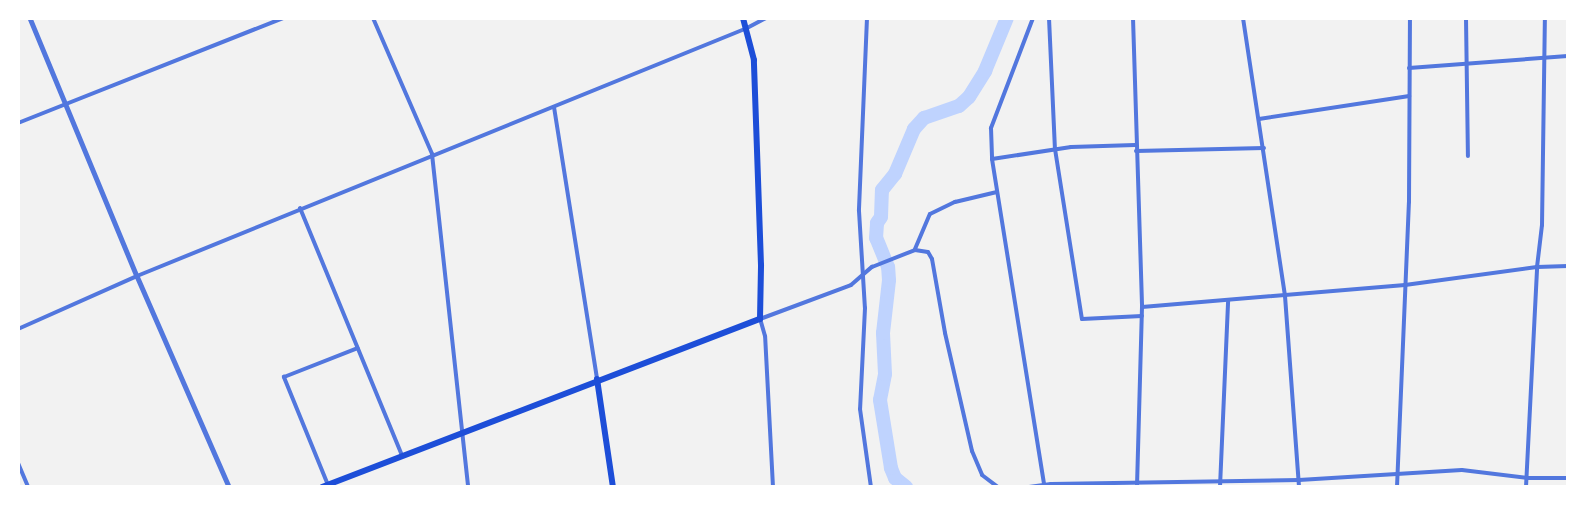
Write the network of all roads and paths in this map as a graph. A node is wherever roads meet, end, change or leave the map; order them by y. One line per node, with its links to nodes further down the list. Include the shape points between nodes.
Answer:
1 (30, 18): 20 (street)
2 (283, 18): 20 (street)
3 (373, 18): 28 (street)
4 (743, 18): 14 (main road)
5 (765, 18): 14 (street)
6 (867, 18): 36 (street, via 859,211)
7 (1033, 18): 30 (street, via 991,128)
8 (1049, 18): 26 (street)
9 (1133, 18): 24 (street)
10 (1243, 18): 22 (street)
11 (1410, 18): 18 (street)
12 (1466, 18): 17 (street)
13 (1545, 18): 16 (street)
14 (747, 28): 21 (street); 43 (main road, via 754,60)
15 (1568, 56): 16 (street)
16 (1545, 57): 17 (street); 35 (street, via 1542,225)
17 (1465, 63): 18 (street); 29 (street)
18 (1409, 68): 19 (street)
19 (1409, 96): 22 (street); 38 (street)
20 (67, 104): 23 (street); 37 (street)
21 (554, 107): 28 (street); 46 (street)
22 (1259, 119): 25 (street)
23 (18, 123)
24 (1136, 145): 26 (street); 27 (street)
25 (1264, 148): 27 (street); 39 (street)
26 (1054, 149): 30 (street); 42 (street, via 1082,319)
27 (1136, 151): 41 (street)
28 (432, 154): 32 (street); 47 (street)
29 (1468, 156)
30 (992, 159): 31 (street)
31 (997, 192): 33 (street, via 955,202 930,214); 54 (street)
32 (300, 208): 37 (street); 45 (street)
33 (915, 250): 36 (street); 64 (street, via 928,252 932,259 972,451 982,475)
34 (1568, 266): 35 (street)
35 (1537, 267): 38 (street); 51 (street)
36 (864, 273): 43 (street, via 851,285); 63 (street, via 860,409)
37 (137, 276): 44 (street); 59 (street)
38 (1405, 285): 39 (street); 50 (street)
39 (1286, 296): 40 (street); 53 (street)
40 (1228, 301): 41 (street); 55 (street)
41 (1142, 308): 42 (street)
42 (1142, 316): 57 (street)
43 (760, 319): 46 (main road); 62 (street, via 765,336)
44 (18, 329)
45 (358, 348): 48 (street); 56 (street, via 284,377)
46 (597, 379): 47 (main road); 61 (main road)
47 (461, 432): 48 (main road); 60 (street)
48 (402, 456): 56 (main road)
49 (18, 463): 58 (street)
50 (1397, 475): 51 (street, via 1462,471); 53 (street); 67 (street)
51 (1527, 478): 52 (street); 68 (street)
52 (1568, 478)
53 (1299, 480): 55 (street); 66 (street)
54 (1044, 485): 57 (street); 65 (street)
55 (1220, 485): 57 (street)
56 (325, 486)
57 (1137, 486)
58 (28, 487)
59 (229, 487)
60 (468, 487)
61 (613, 487)
62 (773, 487)
63 (872, 487)
64 (998, 487)
65 (1029, 487)
66 (1299, 487)
67 (1396, 487)
68 (1526, 487)

